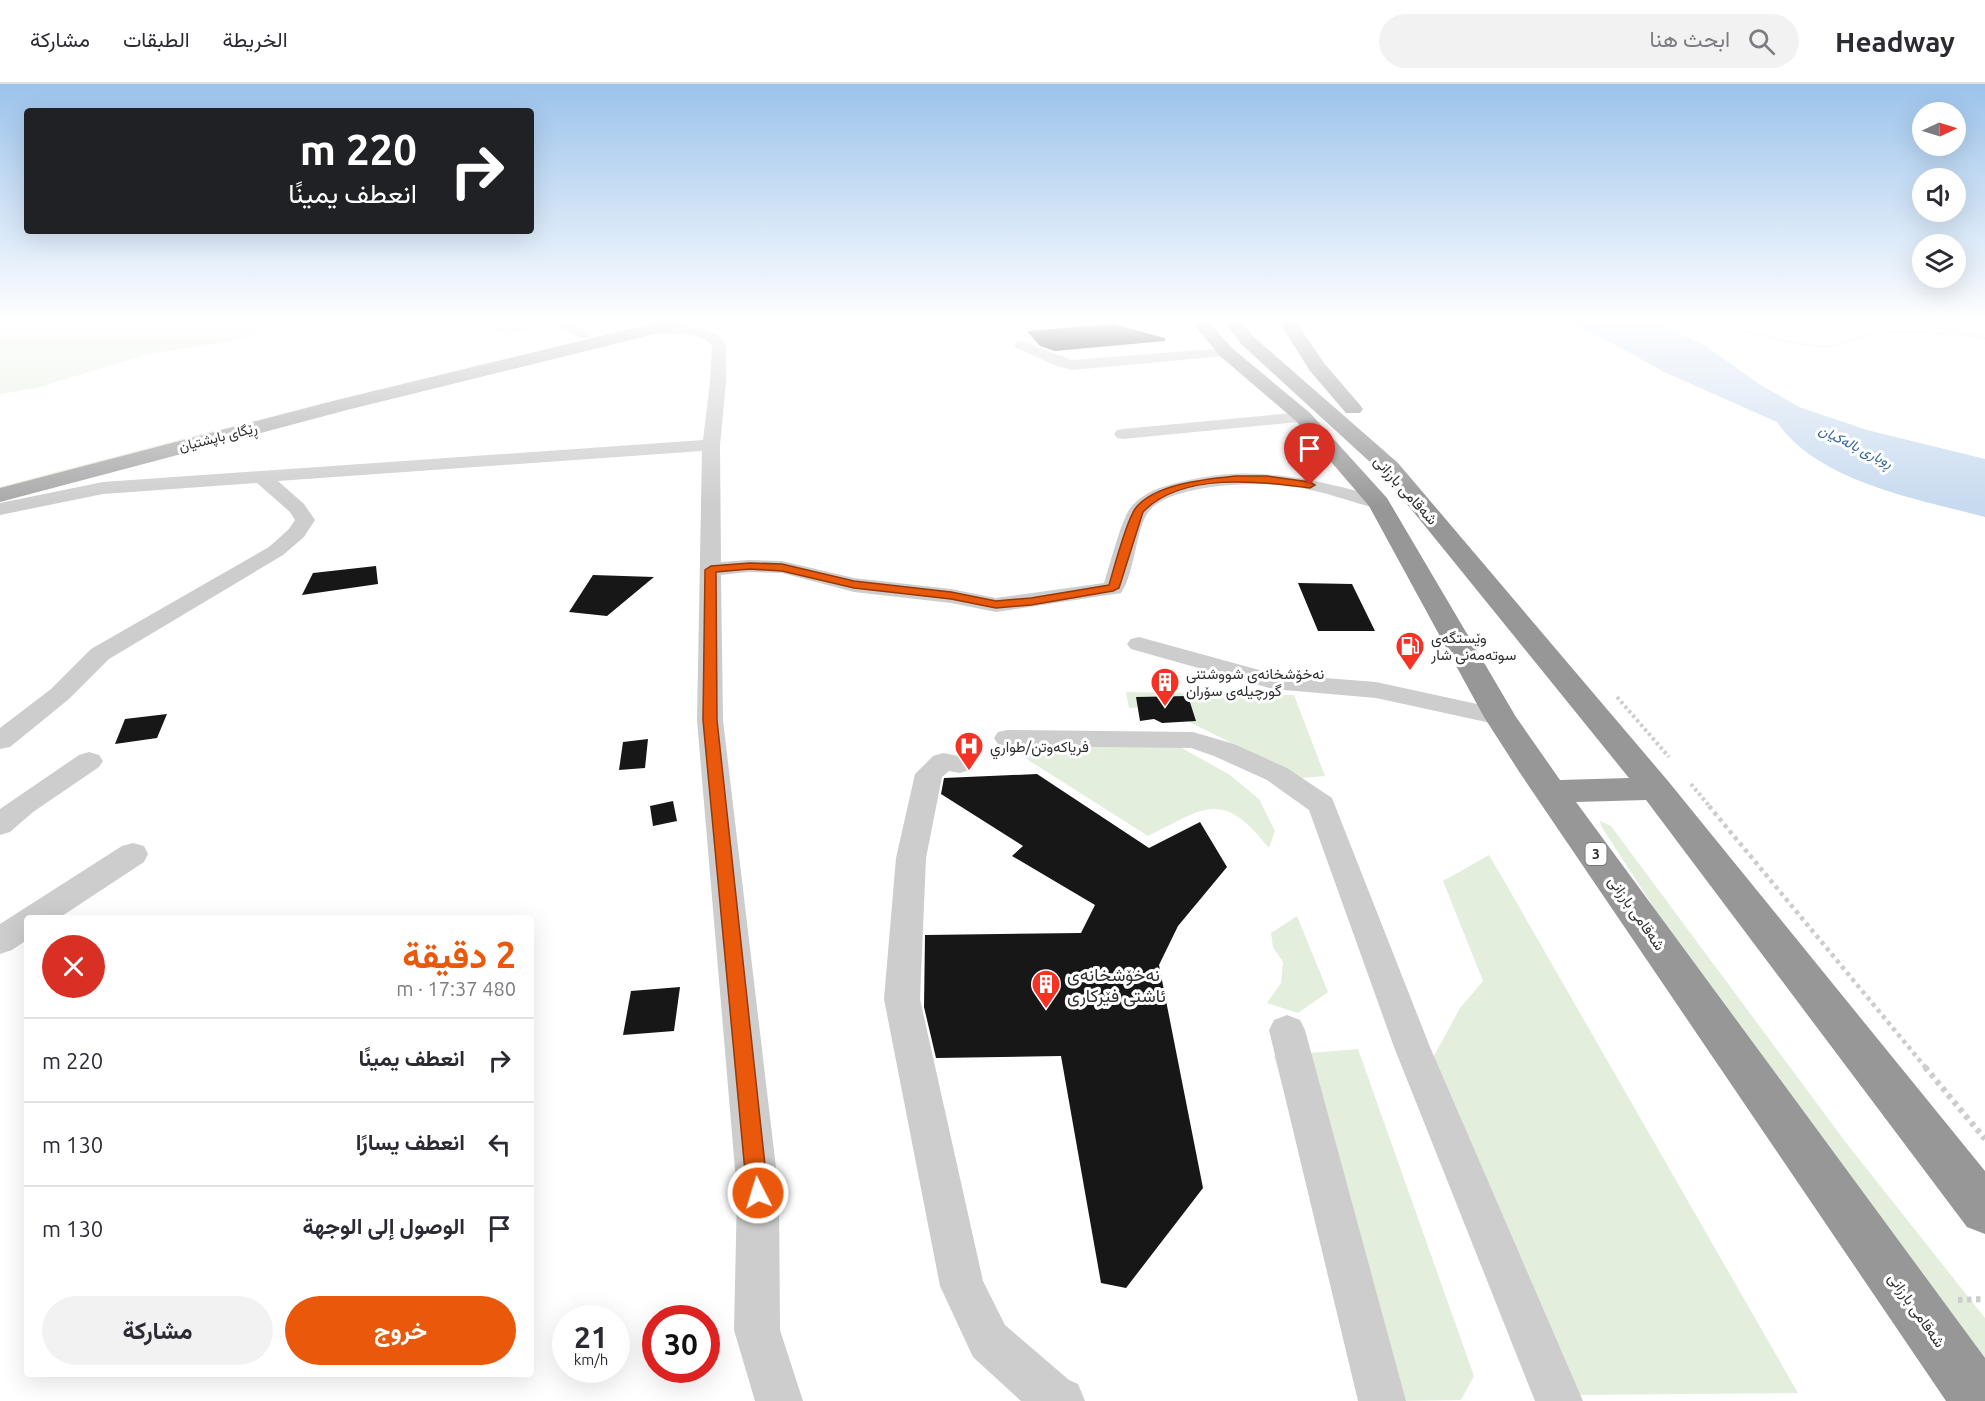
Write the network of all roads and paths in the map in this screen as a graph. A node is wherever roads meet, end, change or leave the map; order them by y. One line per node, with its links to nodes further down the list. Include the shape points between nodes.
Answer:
1 (383, 383): 13 (main road, ڕێگای باپشتیان)
2 (423, 383): 14 (main road, ڕێگای باپشتیان)
3 (718, 383): 10 (street)
4 (1272, 383): 8 (highway, شەقامی بارزانی / 3)
5 (1296, 383): 11 (highway, شەقامی بارزانی / 3)
6 (1316, 383): 11 (highway)
7 (1332, 383): 17 (highway, via 1416,477 1426,496)
8 (1303, 417): 9 (street); 15 (highway, شەقامی بارزانی / 3)
9 (1123, 434)
10 (711, 444): 12 (street); 18 (street)
11 (1390, 468): 17 (highway, شەقامی بارزانی / 3)
12 (261, 476): 16 (street, via 104,488); 22 (street, via 305,520 297,533 276,551 100,654 60,694)
13 (0, 483)
14 (0, 495)
15 (1379, 503): 18 (street, via 1294,481 1267,479 1207,481 1162,493 1138,511 1113,588 1031,602 996,605 854,585 782,567); 20 (highway, شەقامی بارزانی / 3)
16 (0, 508)
17 (1424, 509): 25 (highway, شەقامی بارزانی / 3)
18 (711, 570): 34 (street, via 710,720 758,1193 757,1330)
19 (1139, 644): 20 (street, via 1273,681 1376,690)
20 (1500, 717): 26 (highway, شەقامی بارزانی / 3)
21 (1007, 738): 37 (street, via 1193,740 1278,774 1322,805 1412,1047)
22 (0, 741)
23 (89, 761): 27 (street)
24 (960, 764): 35 (street, via 943,762 929,774 911,858 902,999 962,1286 989,1341 1052,1398)
25 (1656, 789): 26 (highway); 33 (highway, شەقامی بارزانی / 3)
26 (1551, 791): 38 (highway, شەقامی بارزانی / 3)
27 (0, 825)
28 (133, 855): 29 (street)
29 (40, 915)
30 (24, 925): 31 (street)
31 (0, 941)
32 (1287, 1030): 36 (street)
33 (1985, 1210)
34 (779, 1401)
35 (1061, 1401)
36 (1382, 1401)
37 (1559, 1401)
38 (1981, 1401)

